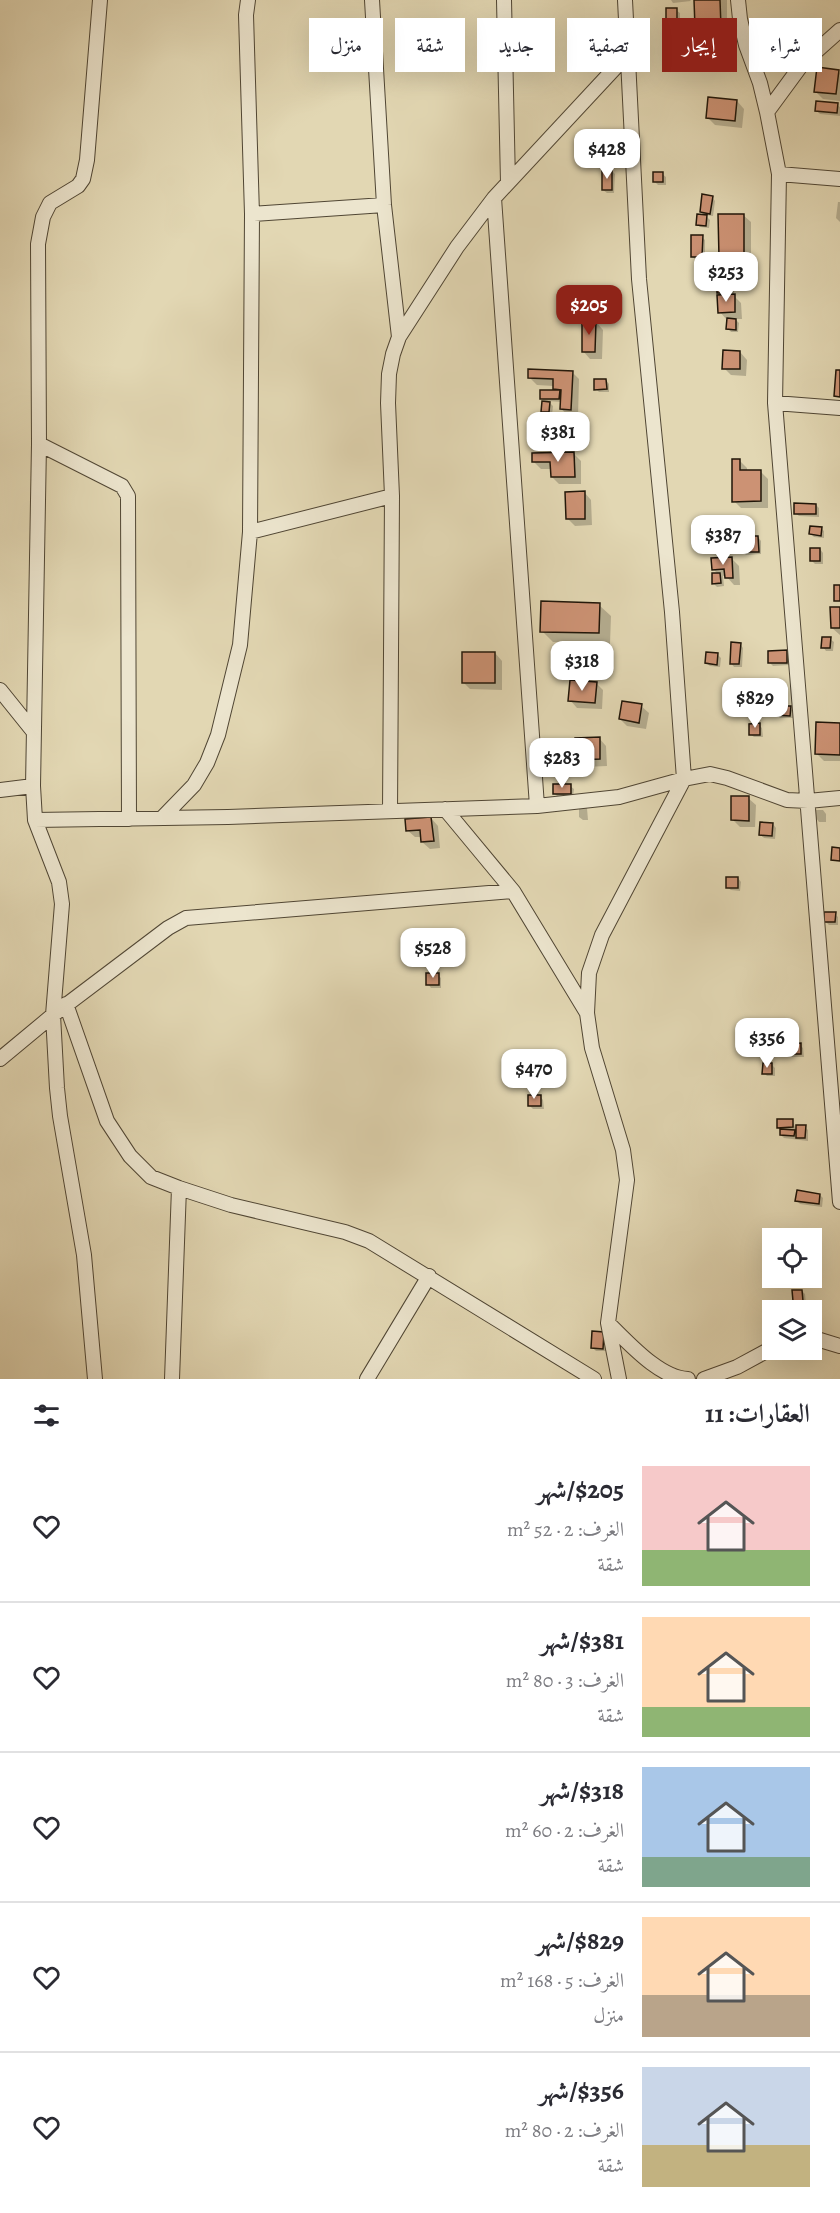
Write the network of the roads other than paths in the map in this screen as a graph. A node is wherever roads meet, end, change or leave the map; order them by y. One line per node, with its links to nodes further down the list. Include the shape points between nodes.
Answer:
1 (100, 0): 21 (street, via 83,179 50,203 38,244)
2 (248, 0): 17 (street)
3 (372, 0): 16 (street)
4 (504, 0): 14 (street)
5 (625, 0): 7 (street)
6 (738, 0): 11 (street, via 746,45)
7 (626, 18)
8 (840, 30): 11 (street, via 803,63)
9 (611, 72): 14 (street)
10 (629, 72): 26 (street, via 639,279 672,612)
11 (767, 112): 12 (street)
12 (779, 174): 13 (street); 19 (street)
13 (840, 179)
14 (508, 183): 15 (street)
15 (494, 198): 18 (street); 31 (street)
16 (384, 205): 17 (street); 18 (street)
17 (252, 214): 23 (street)
18 (399, 337): 22 (street, via 389,374)
19 (775, 403): 20 (street); 30 (street)
20 (840, 408)
21 (39, 444): 25 (street); 35 (street, via 122,486 128,496)
22 (392, 496): 23 (street); 33 (street)
23 (250, 532): 34 (street, via 240,645 218,735 194,785)
24 (0, 690): 25 (street)
25 (33, 731): 27 (street)
26 (684, 779): 30 (street, via 710,774 787,800); 31 (street, via 619,797); 39 (street, via 602,935 589,973)
27 (33, 786): 28 (street); 36 (street)
28 (0, 790)
29 (840, 798): 30 (street)
30 (808, 801): 43 (street)
31 (537, 806): 32 (street)
32 (445, 810): 33 (street); 37 (street)
33 (390, 812): 34 (street)
34 (162, 818): 35 (street)
35 (129, 819): 36 (street)
36 (35, 820): 40 (street, via 62,904)
37 (513, 891): 38 (street, via 186,918); 39 (street)
38 (66, 1004): 40 (street); 42 (street, via 107,1121 130,1156 151,1177)
39 (587, 1013): 45 (street, via 595,1058 623,1150 627,1180)
40 (53, 1015): 41 (street); 49 (street, via 60,1116 82,1245)
41 (0, 1059)
42 (179, 1188): 44 (street, via 231,1205 345,1232 385,1249); 50 (street)
43 (840, 1202)
44 (429, 1276): 51 (street); 52 (street)
45 (608, 1323): 53 (street); 54 (street, via 650,1363 680,1379)
46 (822, 1341): 47 (street)
47 (840, 1346)
48 (762, 1353): 55 (street)
49 (96, 1379)
50 (172, 1379)
51 (367, 1379)
52 (594, 1379)
53 (619, 1379)
54 (688, 1379)
55 (705, 1379)

